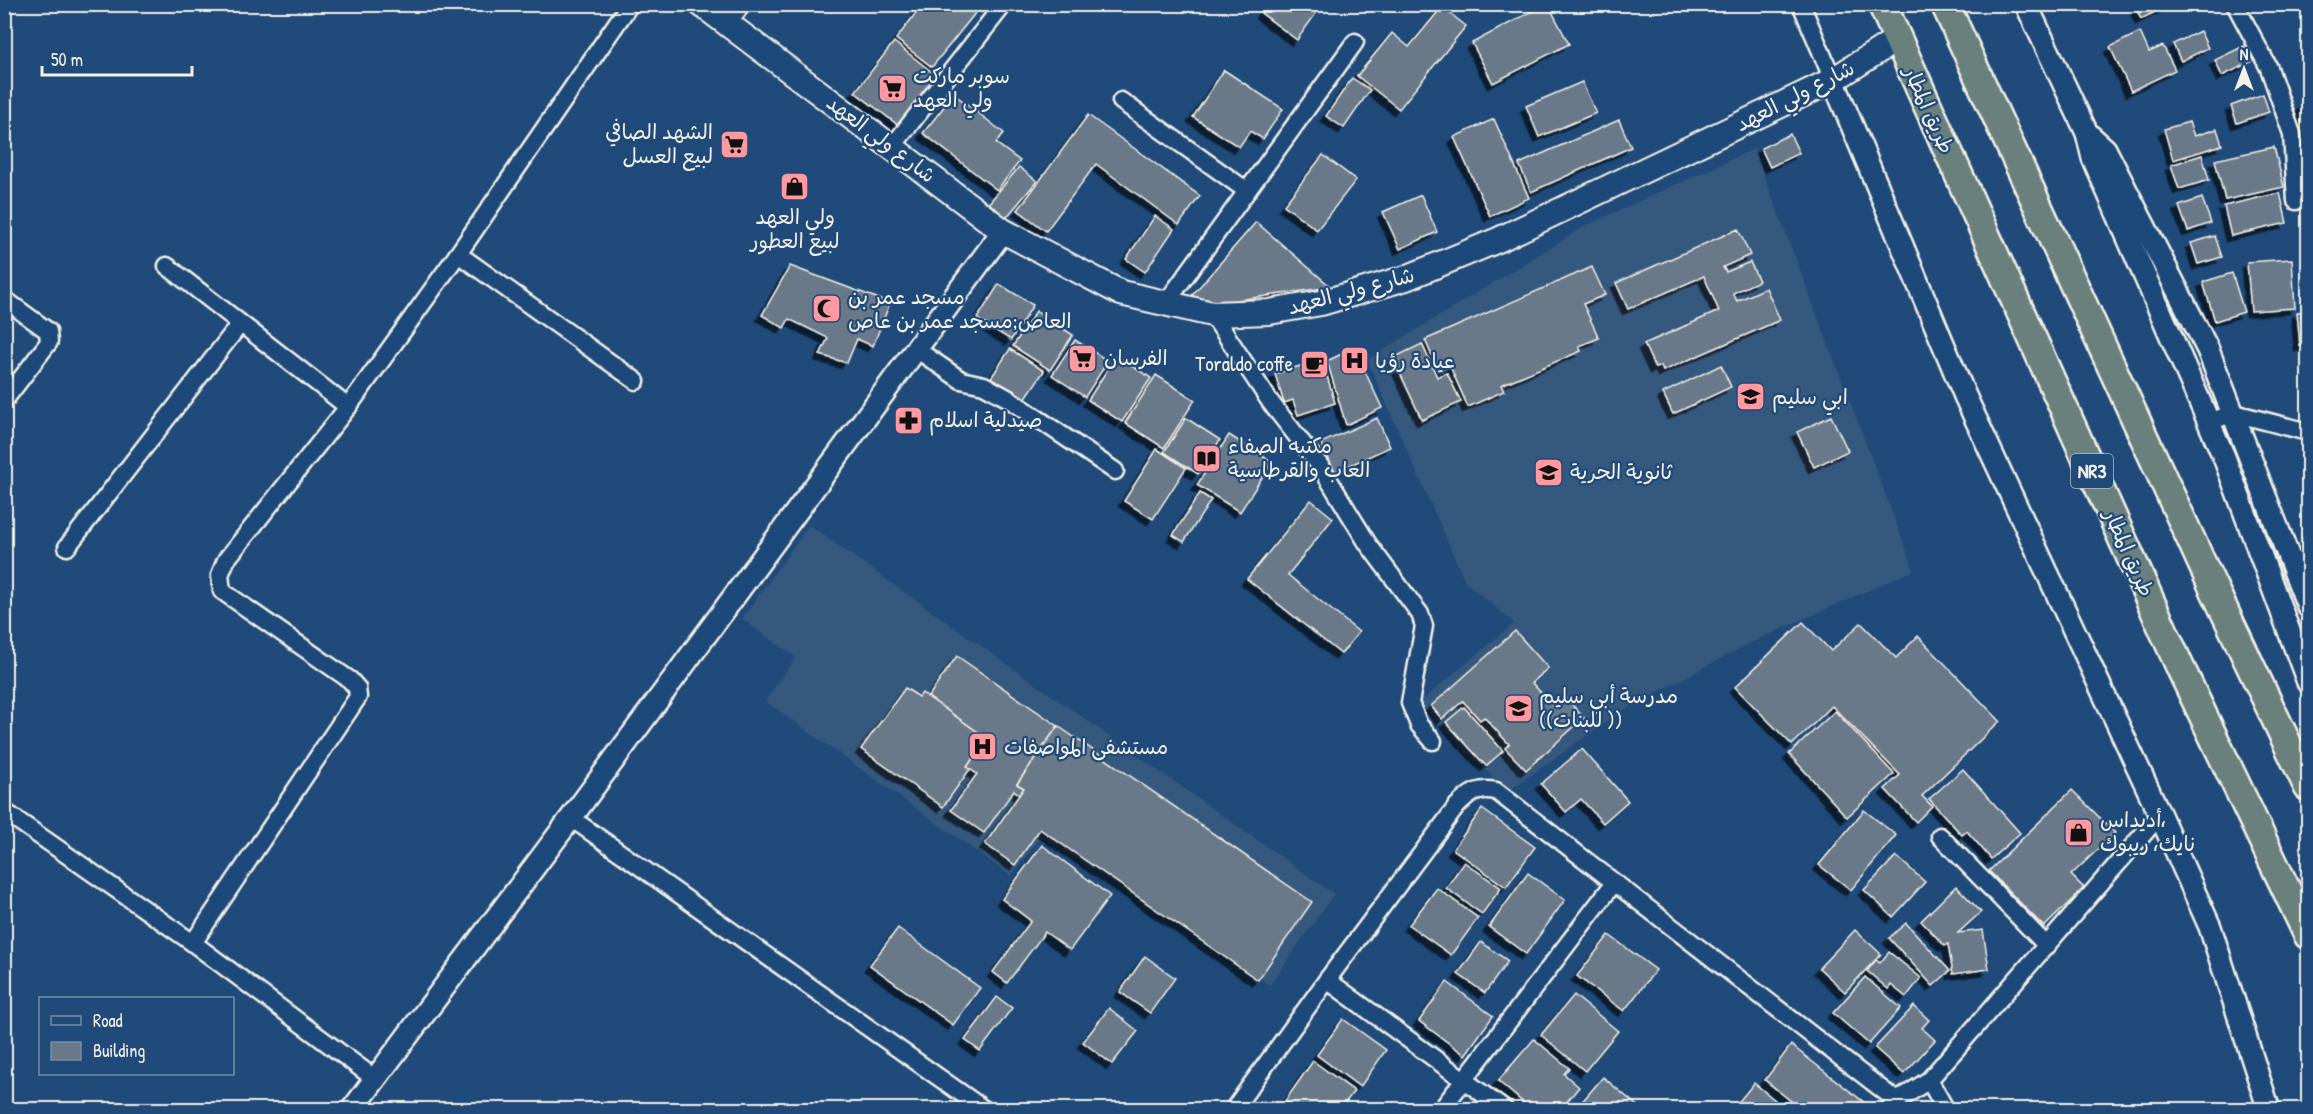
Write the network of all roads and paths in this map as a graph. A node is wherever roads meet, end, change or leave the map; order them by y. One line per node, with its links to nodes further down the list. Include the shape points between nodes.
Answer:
1 (630, 4): 19 (street)
2 (701, 4): 9 (main road, شارع ولي العهد)
3 (1004, 4): 15 (street)
4 (1801, 4): 12 (street)
5 (1882, 4): 10 (highway, طريق المطار / NR3)
6 (1945, 4): 37 (highway)
7 (2026, 4): 14 (street)
8 (2235, 4): 17 (street, via 2270,68 2292,134)
9 (735, 14): 15 (main road, شارع ولي العهد)
10 (1897, 39): 12 (main road, شارع ولي العهد); 43 (highway, طريق المطار / NR3, via 2180,667)
11 (1355, 42): 16 (street)
12 (1833, 80): 23 (main road, شارع ولي العهد, via 1498,240 1406,278 1321,303 1269,312); 39 (street, via 1965,396)
13 (1121, 101): 16 (street)
14 (2087, 133): 29 (street, via 2105,149 2208,350); 30 (street, via 2092,158)
15 (892, 147): 18 (main road, شارع ولي العهد)
16 (1247, 191): 22 (street)
17 (2296, 201)
18 (1003, 231): 22 (main road, شارع ولي العهد, via 1121,293); 25 (street)
19 (458, 254): 26 (street); 28 (street)
20 (167, 266): 24 (street)
21 (4, 299): 27 (street, via 50,336 50,342)
22 (1166, 303): 23 (main road, شارع ولي العهد)
23 (1212, 314): 36 (street, via 1420,614 1424,626 1410,703 1419,724)
24 (240, 324): 28 (street); 33 (street)
25 (916, 349): 32 (street, via 961,380 984,385 1009,399); 40 (street)
26 (636, 381)
27 (4, 401)
28 (348, 407): 44 (street, via 226,560 220,575 222,591 350,680 358,697)
29 (2234, 413): 30 (street); 31 (street); 34 (street)
30 (2210, 422): 35 (street)
31 (2308, 432)
32 (1115, 471)
33 (67, 547)
34 (2308, 606)
35 (2308, 682)
36 (1433, 741)
37 (2308, 787)
38 (4, 811): 44 (street)
39 (2160, 815): 45 (street); 57 (street, via 2210,927)
40 (571, 818): 47 (street); 52 (street)
41 (1940, 836): 45 (street)
42 (1614, 883): 46 (street, via 1496,791 1470,793); 48 (street); 50 (street)
43 (2308, 935)
44 (193, 943): 47 (street)
45 (2047, 946): 49 (street)
46 (1327, 980): 48 (street); 53 (street)
47 (374, 1078): 51 (street)
48 (1463, 1078): 54 (street); 55 (street)
49 (1929, 1080): 50 (street); 56 (street)
50 (1893, 1105)
51 (352, 1110)
52 (985, 1110)
53 (1233, 1110)
54 (1441, 1110)
55 (1505, 1110)
56 (1946, 1110)
57 (2269, 1110)

